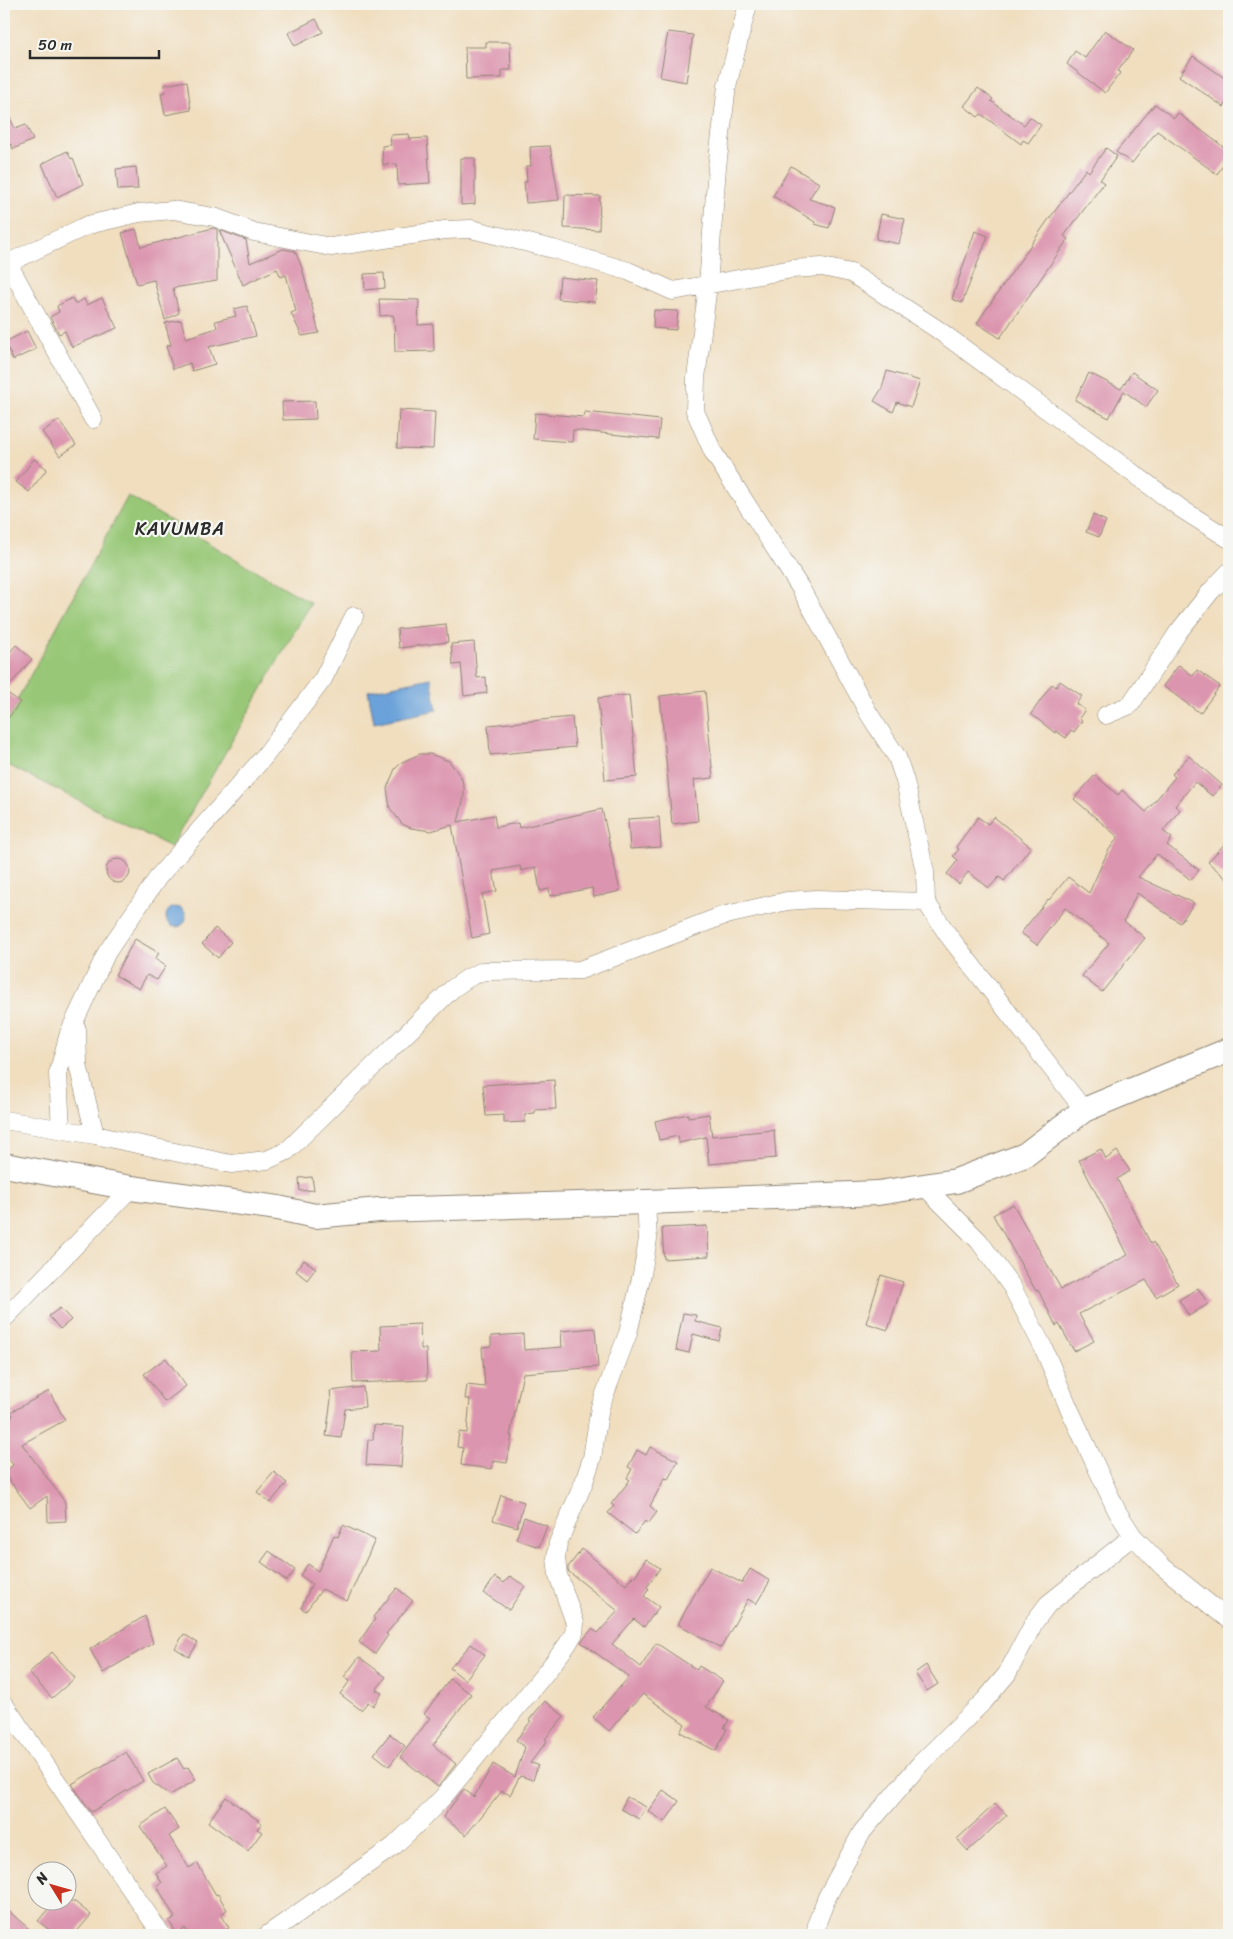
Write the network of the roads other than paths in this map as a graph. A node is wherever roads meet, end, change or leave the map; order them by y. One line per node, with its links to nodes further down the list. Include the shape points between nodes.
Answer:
1 (748, 4): 3 (street, via 727,86)
2 (6, 264): 3 (street, via 88,225 138,213 173,210 214,217 254,232 331,247 471,229 553,248 628,271 673,291); 4 (street)
3 (708, 285): 5 (street, via 792,269 822,267 851,273 937,330 1183,510); 9 (street, via 695,411 713,452 801,589 869,714 897,757 924,872)
4 (93, 419)
5 (1229, 539)
6 (1229, 572): 8 (street, via 1179,631 1130,705)
7 (354, 616): 10 (street, via 323,679 264,756 159,876 107,952)
8 (1106, 716)
9 (926, 902): 12 (street); 15 (street, via 787,901 722,916 580,970 483,972 452,989 287,1151 267,1160 231,1164)
10 (78, 1011): 14 (street, via 58,1074); 15 (street, via 78,1065)
11 (1229, 1050): 12 (street)
12 (1084, 1110): 17 (street, via 1025,1155 956,1181)
13 (4, 1120): 14 (street)
14 (61, 1129): 15 (street)
15 (95, 1135)
16 (4, 1164): 18 (street)
17 (925, 1186): 19 (street, via 878,1193); 21 (street, via 980,1241 1012,1288 1117,1511)
18 (131, 1188): 19 (street, via 315,1216 379,1210); 20 (street)
19 (646, 1202): 25 (street, via 648,1239 628,1333 602,1400 592,1458 558,1543 558,1575 575,1623 568,1645 444,1796 394,1846)
20 (4, 1319)
21 (1133, 1536): 22 (street, via 1163,1567); 26 (street, via 1048,1604 1035,1621 1008,1674 920,1764 862,1832 827,1897)
22 (1229, 1620)
23 (4, 1704): 24 (street)
24 (162, 1935)
25 (267, 1935)
26 (816, 1935)

